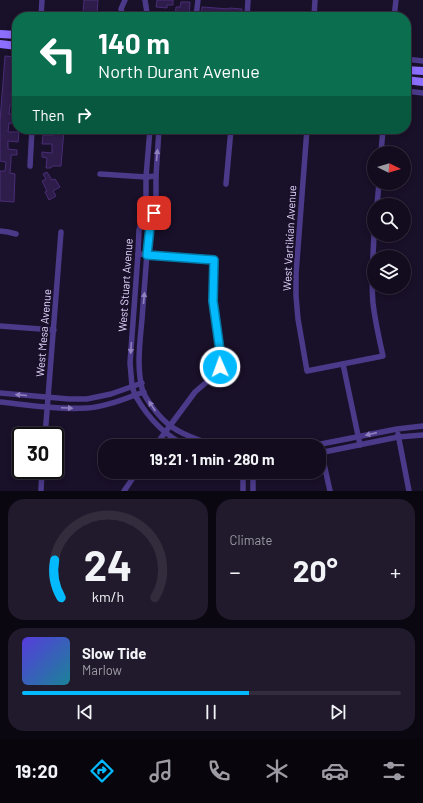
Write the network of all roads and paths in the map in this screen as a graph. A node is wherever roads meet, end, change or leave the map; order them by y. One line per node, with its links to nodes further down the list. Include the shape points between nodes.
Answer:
1 (42, 0): 8 (street)
2 (125, 0): 9 (street)
3 (145, 0): 10 (street)
4 (198, 0): 11 (street)
5 (248, 0): 12 (street)
6 (315, 0): 13 (street)
7 (396, 0): 14 (street)
8 (41, 12)
9 (121, 12)
10 (147, 12)
11 (197, 12)
12 (247, 12)
13 (314, 12)
14 (395, 12)
15 (0, 34): 16 (main road)
16 (12, 35)
17 (0, 44): 18 (main road)
18 (12, 45)
19 (411, 60): 20 (street)
20 (423, 61)
21 (411, 70): 22 (main road)
22 (423, 71)
23 (411, 81): 24 (main road)
24 (423, 82)
25 (411, 92): 26 (street)
26 (423, 93)
27 (32, 134): 34 (street)
28 (150, 134): 37 (street, West Stuart Avenue)
29 (159, 134): 36 (street, West Stuart Avenue, one-way to 29)
30 (231, 134): 38 (street)
31 (307, 134): 47 (street, West Vartikian Avenue, via 296,274 298,319 307,371)
32 (383, 134): 33 (street)
33 (382, 146)
34 (30, 166)
35 (100, 174): 37 (street)
36 (156, 176): 37 (street); 44 (street, West Stuart Avenue, via 156,198)
37 (146, 177): 43 (street, West Stuart Avenue, via 146,207 139,230)
38 (226, 184)
39 (0, 231): 41 (street)
40 (62, 232): 46 (street, West Mesa Avenue)
41 (16, 234)
42 (374, 242): 47 (street, via 372,291 383,356)
43 (138, 254): 44 (street); 49 (street, West Stuart Avenue, one-way to 49, via 130,363)
44 (147, 255): 48 (street, West Stuart Avenue, one-way to 44, via 139,366); 56 (street, via 214,260 213,301 220,367 216,374 195,392)
45 (0, 326): 46 (street)
46 (54, 330): 53 (street, West Mesa Avenue)
47 (343, 364): 62 (street)
48 (142, 383): 49 (street); 50 (street, West Stuart Avenue)
49 (132, 386): 52 (street, West Stuart Avenue); 53 (street, via 112,394 88,399)
50 (144, 392): 52 (street); 56 (street, West Stuart Avenue, one-way to 50, via 155,411)
51 (0, 393): 53 (street, one-way to 51)
52 (135, 395): 55 (street, one-way to 52, via 88,408 114,404); 60 (street, West Stuart Avenue)
53 (48, 398): 55 (street, West Mesa Avenue)
54 (0, 402): 55 (street)
55 (48, 407): 58 (street, West Mesa Avenue)
56 (169, 426): 60 (street); 66 (street, West Stuart Avenue)
57 (423, 426): 59 (street)
58 (46, 427)
59 (396, 428): 62 (street, one-way to 62); 63 (street)
60 (164, 433): 64 (street); 65 (street, West Stuart Avenue)
61 (423, 435): 63 (street)
62 (358, 437): 67 (street); 68 (street)
63 (398, 437): 68 (street); 80 (street)
64 (160, 439)
65 (174, 439)
66 (198, 439)
67 (326, 443)
68 (360, 445): 69 (street)
69 (326, 452)
70 (326, 476): 79 (street)
71 (42, 479): 75 (street)
72 (132, 479): 76 (street)
73 (243, 479): 77 (street)
74 (252, 479): 78 (street)
75 (41, 490)
76 (124, 491)
77 (243, 491)
78 (253, 491)
79 (330, 491)
80 (409, 491)

